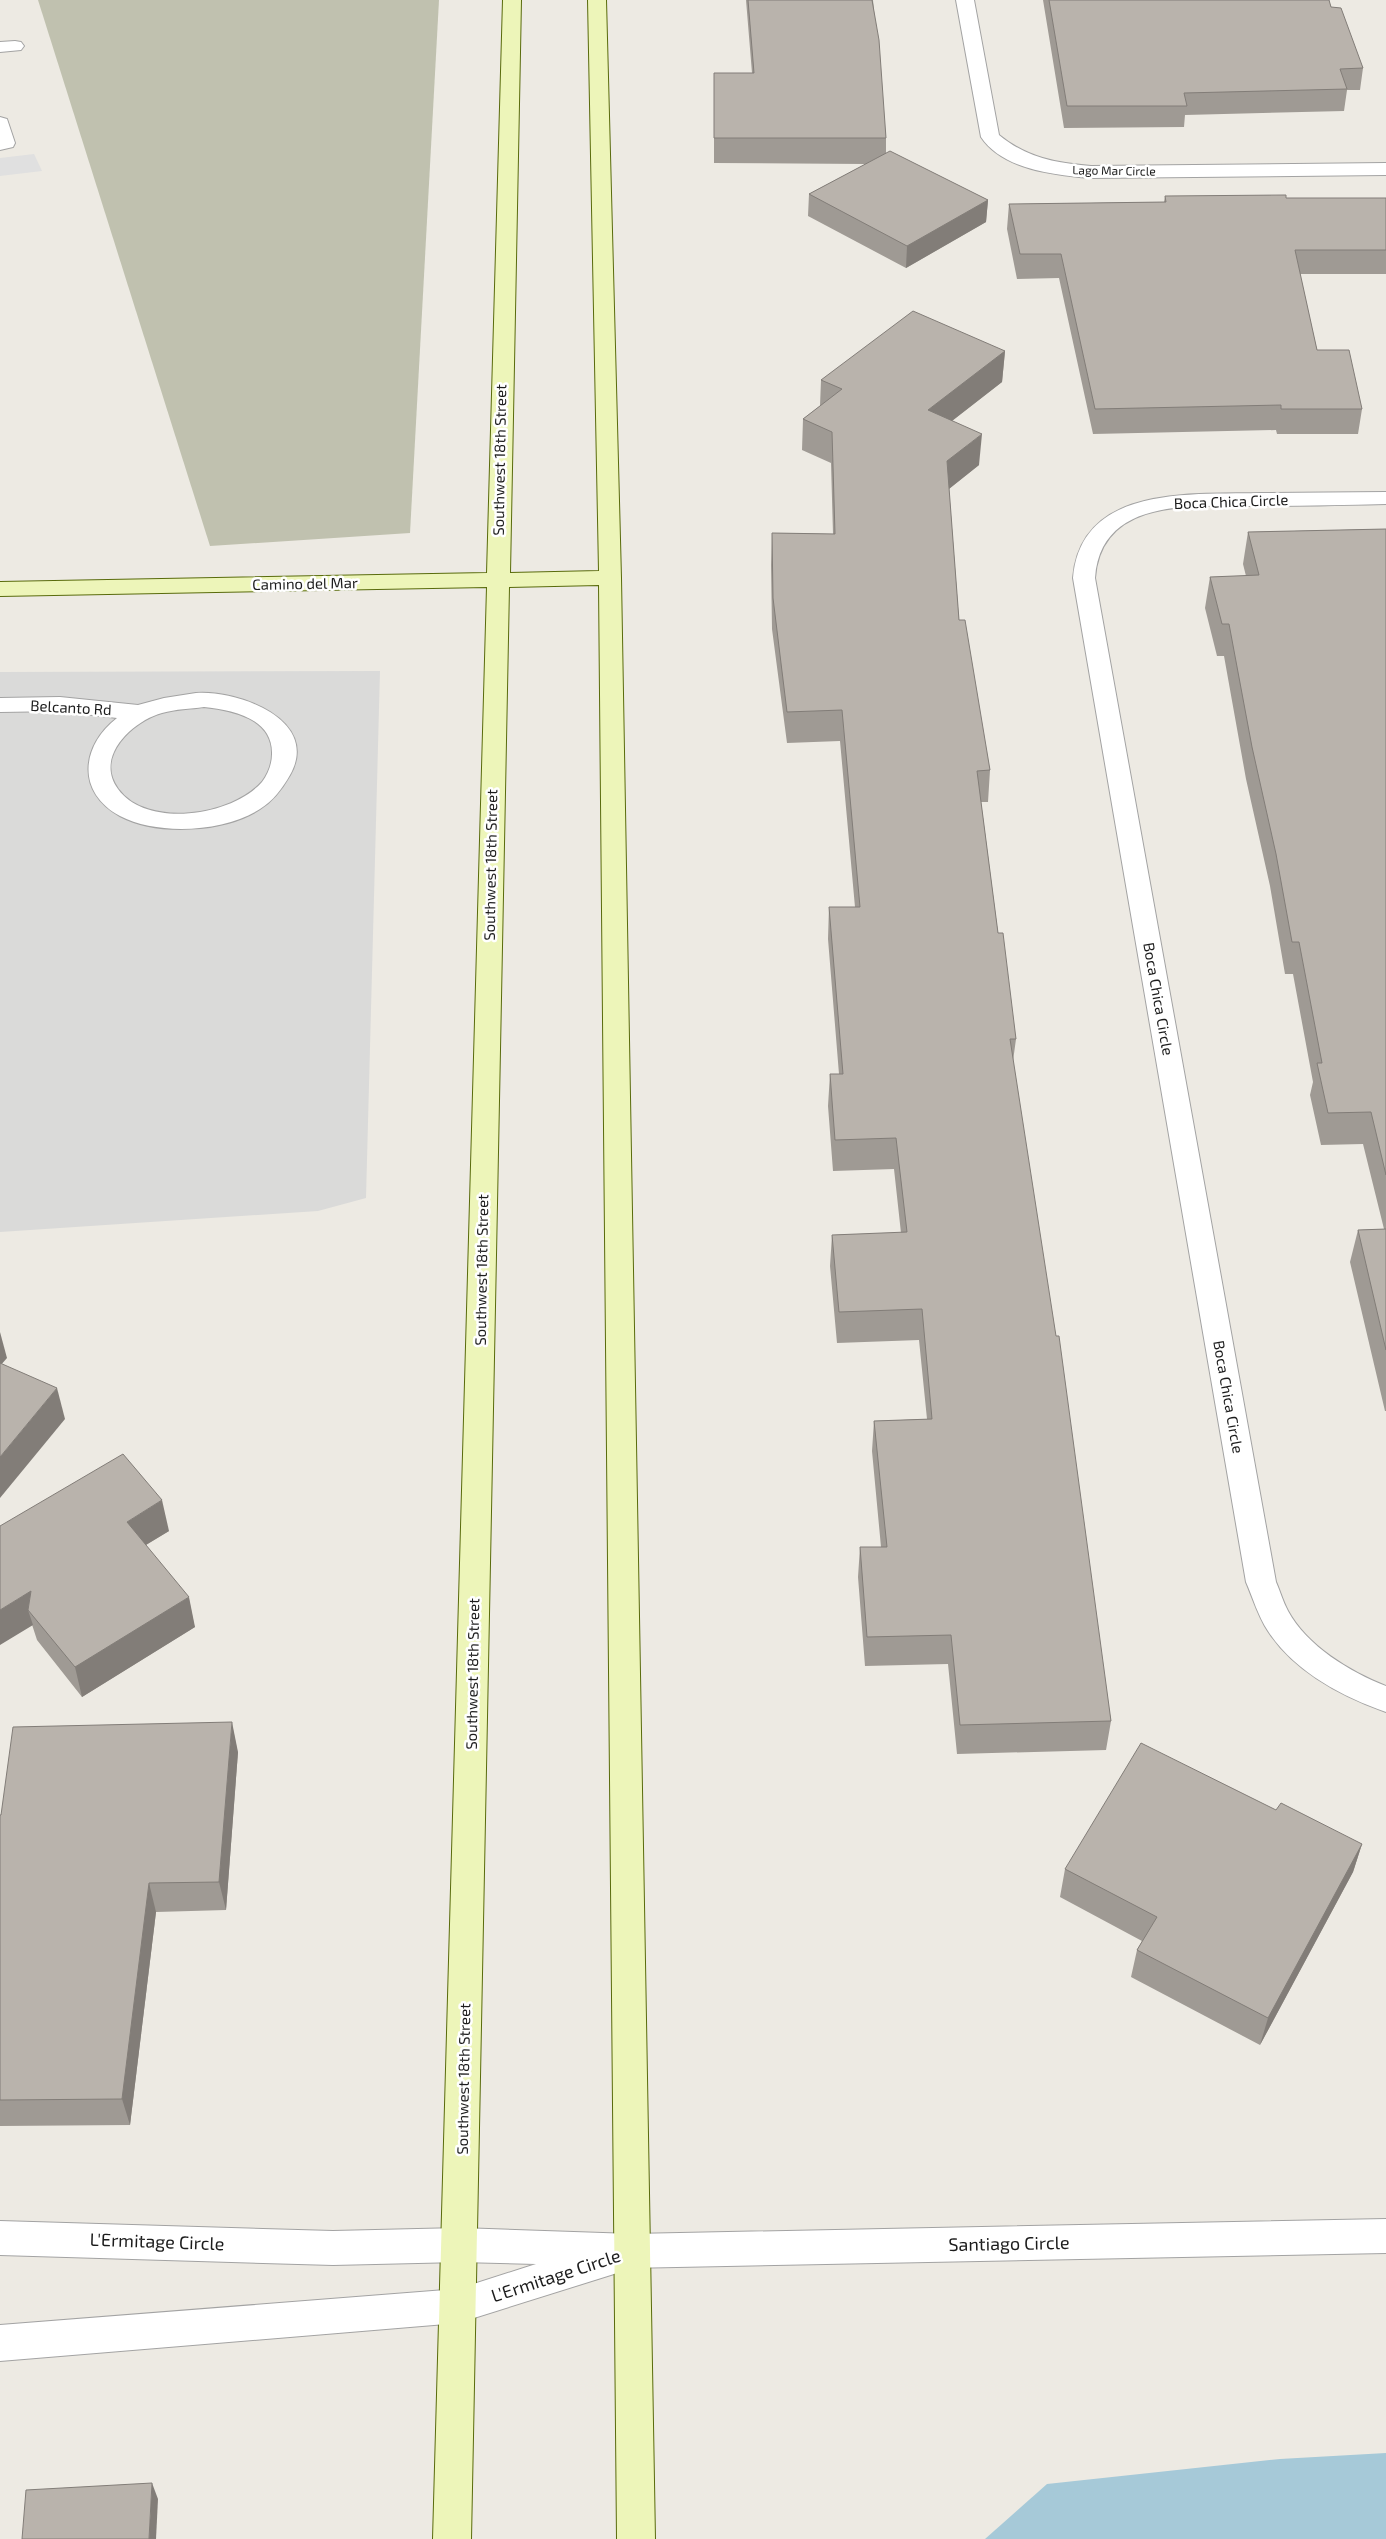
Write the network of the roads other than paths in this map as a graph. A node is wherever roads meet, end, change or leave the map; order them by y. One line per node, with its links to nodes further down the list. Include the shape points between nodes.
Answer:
1 (512, 0): 9 (main road, Southwest 18th Street)
2 (597, 0): 8 (main road)
3 (965, 0): 6 (street, Lago Mar Circle, via 990,137 1006,151 1029,163 1059,170 1092,172)
4 (0, 123): 5 (street, via 6,143)
5 (0, 144)
6 (1386, 168)
7 (1386, 498): 13 (street, Boca Chica Circle, via 1184,501 1149,507 1118,519 1096,536 1084,557 1084,578 1261,1582 1279,1623 1313,1660 1359,1690)
8 (610, 578): 9 (main road, Camino del Mar); 17 (main road)
9 (497, 581): 10 (main road, Camino del Mar); 16 (main road, Southwest 18th Street)
10 (0, 589)
11 (0, 705): 12 (street, Belcanto Rd, via 60,704)
12 (142, 712): 12 (street, Belcanto Rd, via 118,728 102,748 98,767 102,786 115,802 137,814 165,820 195,821 224,816 251,804 271,788 283,769 286,750 277,730 260,714 234,704 204,700 172,703)
13 (1386, 1699)
14 (1386, 2236): 17 (street, Santiago Circle)
15 (0, 2238): 16 (street, L'Ermitage Circle, via 333,2248)
16 (460, 2245): 17 (street, L'Ermitage Circle); 18 (main road, Southwest 18th Street)
17 (632, 2251): 18 (street, L'Ermitage Circle); 21 (main road)
18 (458, 2306): 19 (street, L'Ermitage Circle); 20 (main road, Southwest 18th Street)
19 (0, 2343)
20 (452, 2539)
21 (636, 2539)

